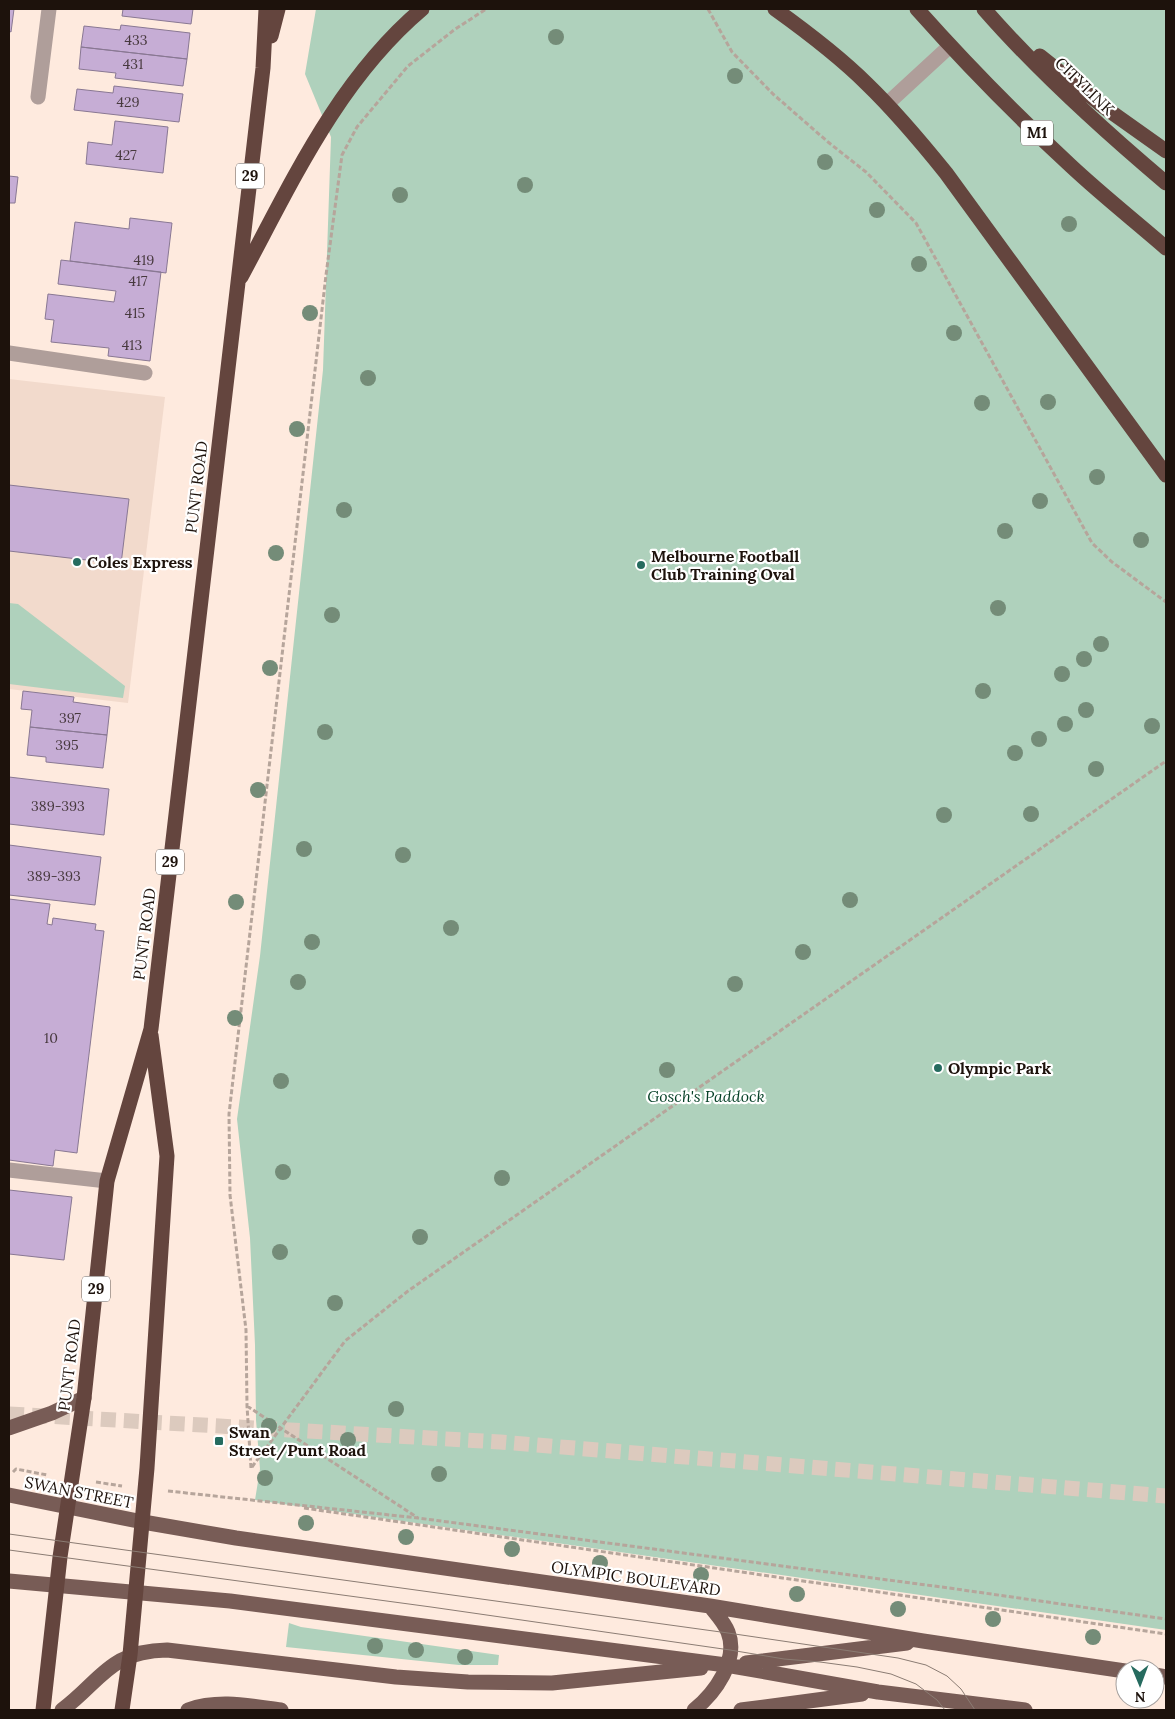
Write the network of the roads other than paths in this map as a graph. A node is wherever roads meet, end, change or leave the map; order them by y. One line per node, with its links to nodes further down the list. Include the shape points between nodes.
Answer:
1 (49, 9): 10 (street)
2 (266, 9): 9 (highway, PUNT ROAD / 29)
3 (278, 9): 9 (highway, PUNT ROAD / 29)
4 (422, 9): 15 (highway, via 374,56 328,119)
5 (776, 9): 11 (highway, via 846,64)
6 (917, 9): 8 (highway, M1)
7 (989, 14): 12 (highway, via 1104,107); 13 (highway, CITYLINK, via 1058,86)
8 (950, 46): 11 (street); 14 (highway, M1, via 1073,168)
9 (263, 68): 15 (highway, PUNT ROAD / 29)
10 (38, 97)
11 (887, 104): 18 (highway, via 946,173)
12 (1166, 151)
13 (1166, 183)
14 (1166, 248)
15 (237, 285): 19 (highway, PUNT ROAD / 29)
16 (9, 353): 17 (street)
17 (145, 373)
18 (1166, 475)
19 (151, 1029): 21 (highway, PUNT ROAD / 29); 26 (highway, PUNT ROAD / 29, via 167,1156)
20 (9, 1170): 21 (street)
21 (107, 1181): 22 (highway, PUNT ROAD / 29)
22 (84, 1398): 23 (main road); 25 (highway, PUNT ROAD / 29)
23 (9, 1428)
24 (9, 1495): 25 (main road, SWAN STREET)
25 (67, 1507): 26 (main road, SWAN STREET); 28 (highway, PUNT ROAD / 29)
26 (143, 1522): 29 (highway, PUNT ROAD / 29); 30 (main road, OLYMPIC BOULEVARD)
27 (9, 1581): 28 (main road)
28 (57, 1586): 29 (main road); 36 (highway, PUNT ROAD / 29)
29 (136, 1592): 32 (highway, PUNT ROAD / 29); 33 (main road, via 230,1601)
30 (710, 1606): 31 (main road, OLYMPIC BOULEVARD); 33 (main road, via 728,1632 730,1650)
31 (923, 1641): 33 (main road); 34 (main road, OLYMPIC BOULEVARD)
32 (130, 1655): 33 (main road, via 167,1650 396,1677 477,1682 552,1683); 37 (main road, via 97,1677); 38 (highway, PUNT ROAD / 29)
33 (726, 1665): 35 (main road); 41 (main road, via 714,1691)
34 (1115, 1670)
35 (878, 1692): 42 (main road); 43 (main road)
36 (43, 1710)
37 (62, 1710)
38 (122, 1710)
39 (188, 1710): 40 (main road, via 210,1704 227,1704)
40 (281, 1710)
41 (694, 1710)
42 (741, 1710)
43 (1025, 1710)

